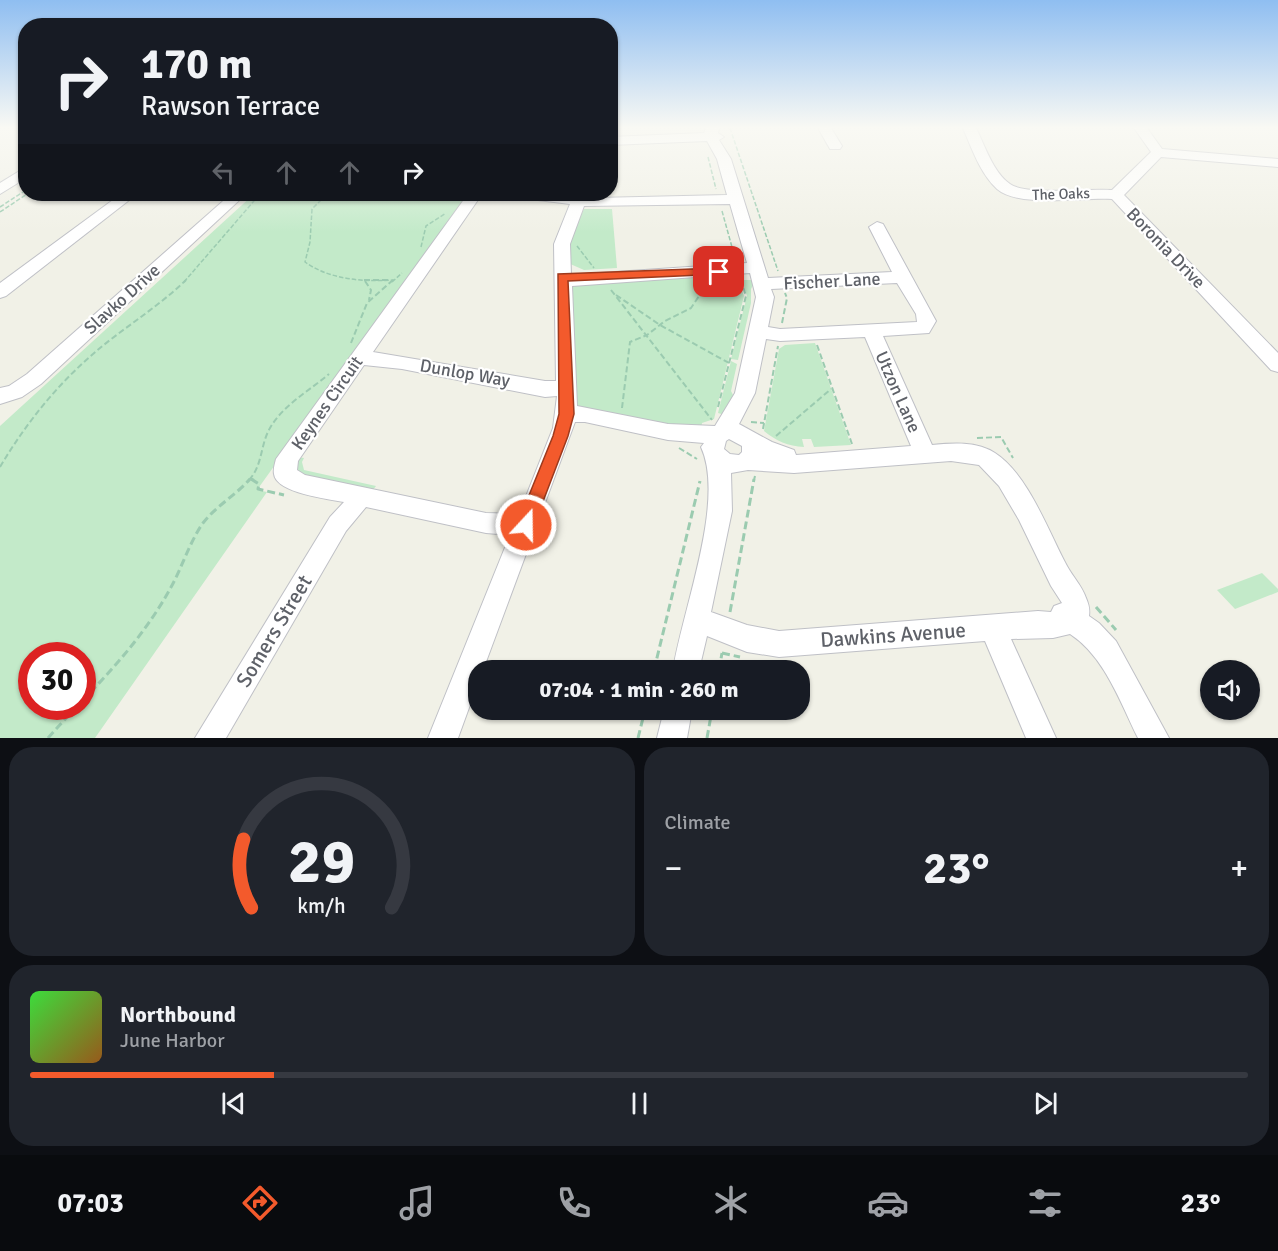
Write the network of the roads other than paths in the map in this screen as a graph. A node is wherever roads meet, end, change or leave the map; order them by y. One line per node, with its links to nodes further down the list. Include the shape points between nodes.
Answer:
1 (724, 162): 8 (street)
2 (987, 162): 7 (street, The Oaks, via 1007,189 1027,195)
3 (1147, 162): 7 (street, Boronia Drive)
4 (18, 177): 5 (street)
5 (0, 190)
6 (18, 190): 13 (street)
7 (1116, 195): 23 (street, Boronia Drive)
8 (723, 197): 14 (street); 16 (street)
9 (121, 201): 19 (street)
10 (231, 201): 26 (street, Slavko Drive, via 34,379 15,392)
11 (475, 201): 22 (street, Keynes Circuit)
12 (538, 201): 14 (street)
13 (3, 204)
14 (576, 212): 18 (street, via 562,244)
15 (877, 227): 17 (street)
16 (759, 275): 17 (street, Fischer Lane); 18 (street, Fischer Lane, via 734,267); 20 (street, via 765,302)
17 (903, 277): 21 (street, via 925,314 925,325 916,329)
18 (562, 279): 24 (street)
19 (0, 292)
20 (759, 329): 21 (street, via 780,335); 25 (street)
21 (871, 330): 30 (street, Utzon Lane)
22 (358, 351): 24 (street, Dunlop Way, via 545,388); 31 (street, Keynes Circuit, via 284,468 294,481)
23 (1278, 365)
24 (566, 384): 27 (street)
25 (745, 393): 28 (street, via 737,411); 29 (street)
26 (0, 396)
27 (566, 417): 28 (street, via 620,423); 33 (street)
28 (709, 447): 29 (street, via 728,464); 29 (street, via 739,432); 32 (street, via 721,477)
29 (756, 451): 30 (street, via 794,464); 32 (street)
30 (925, 454): 34 (street, via 974,454 989,460 1010,482 1077,604 1076,616)
31 (356, 495): 33 (street, Keynes Circuit); 39 (street, Somers Street, via 352,509 338,524)
32 (720, 511): 35 (street)
33 (524, 531): 40 (street)
34 (1057, 619): 36 (street, Dawkins Avenue); 43 (street, via 1095,636 1107,650)
35 (696, 626): 36 (street, Dawkins Avenue, via 738,647); 37 (street)
36 (993, 628): 42 (street)
37 (689, 660)
38 (676, 720): 41 (street)
39 (210, 738)
40 (443, 738)
41 (672, 738)
42 (1041, 738)
43 (1154, 738)

